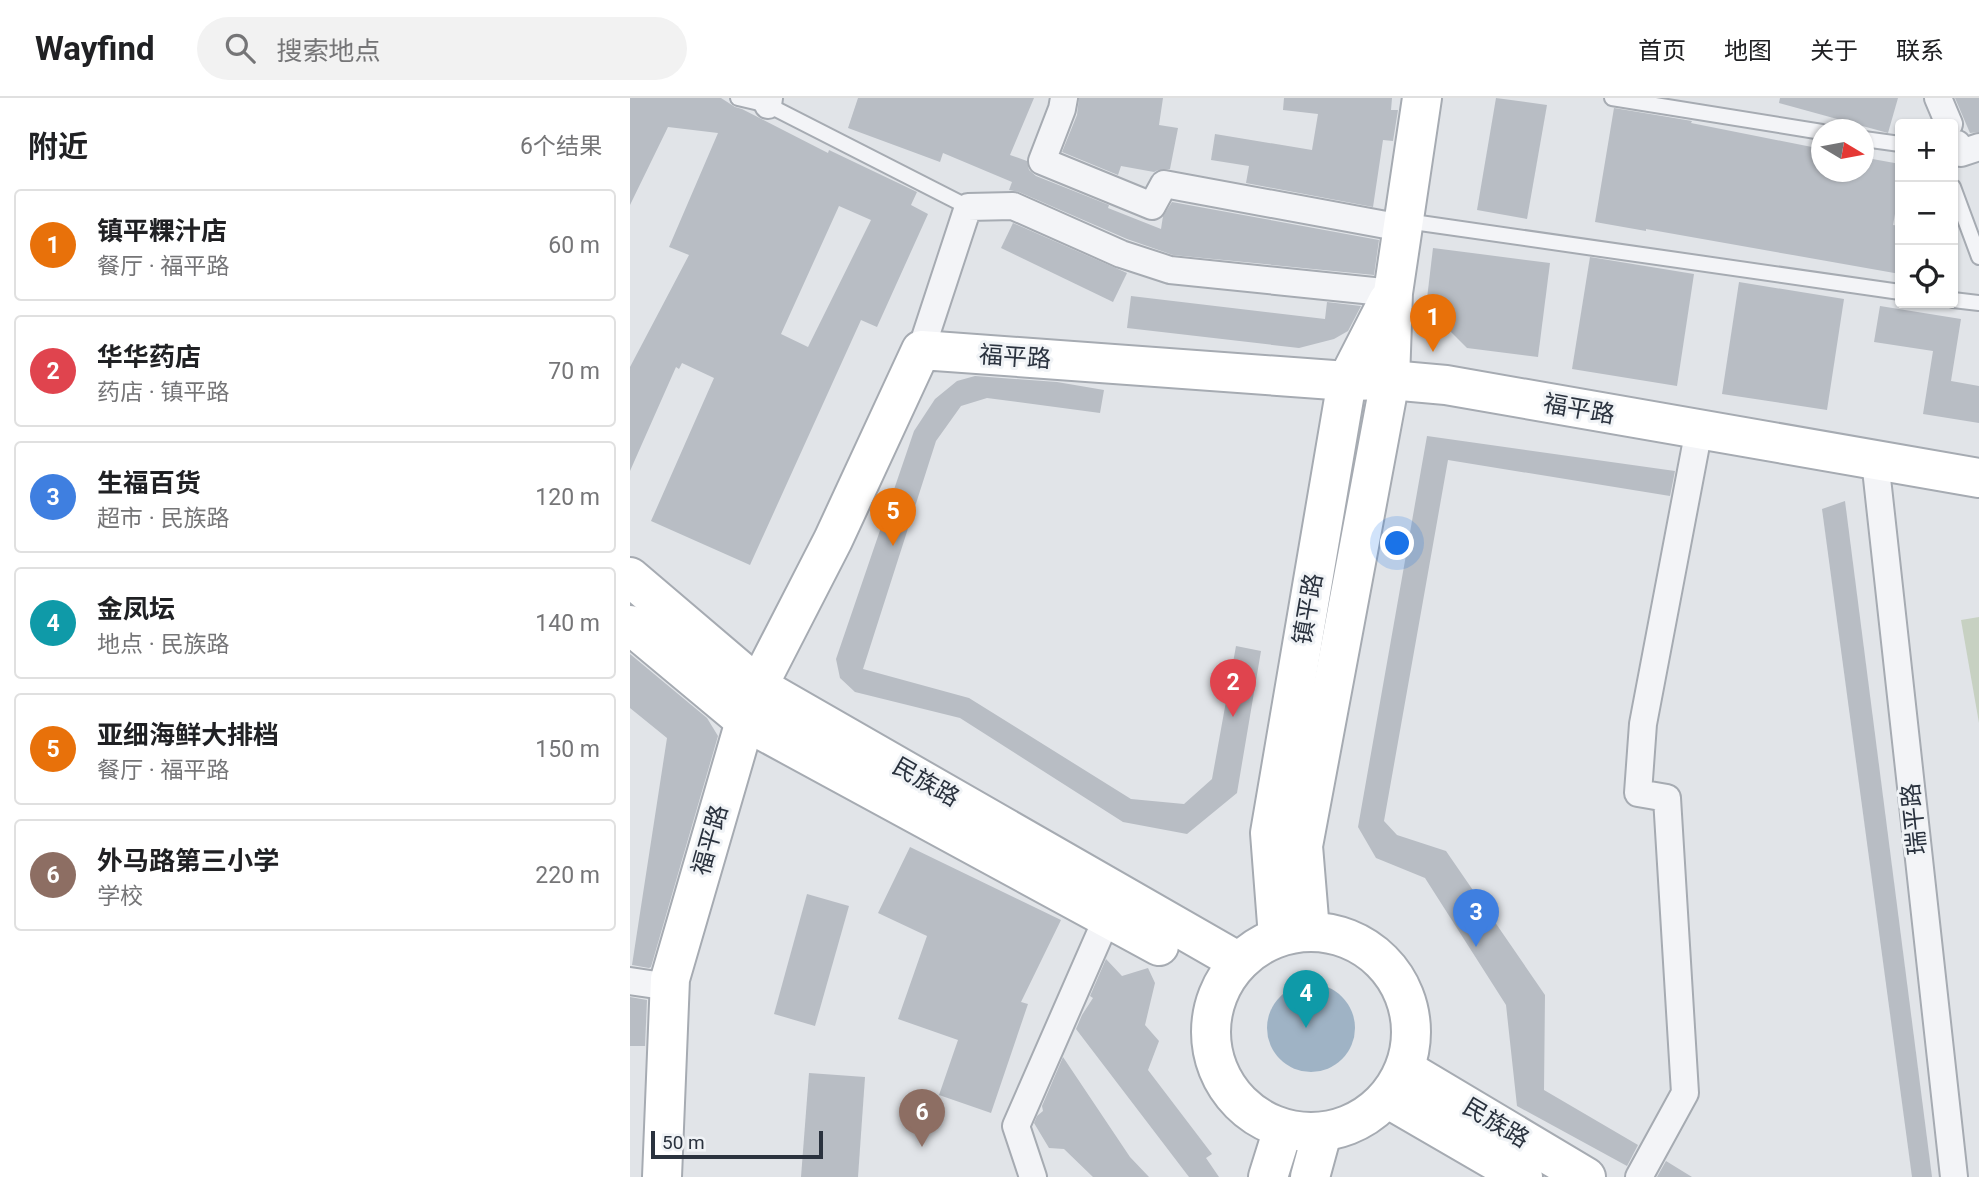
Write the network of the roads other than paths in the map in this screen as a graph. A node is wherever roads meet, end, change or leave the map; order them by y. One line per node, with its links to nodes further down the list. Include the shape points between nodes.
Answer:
1 (738, 98): 6 (lane)
2 (1064, 98): 13 (street, via 1042,161 1152,206 1164,184 1386,225)
3 (1422, 98): 13 (street, 镇平路)
4 (1612, 98): 8 (lane)
5 (1938, 98): 7 (street)
6 (768, 101): 12 (lane)
7 (1948, 119)
8 (1811, 130)
9 (1874, 140): 10 (lane)
10 (1895, 143)
11 (1958, 200): 14 (lane)
12 (968, 207): 16 (street, via 1013,206 1121,254 1170,270); 19 (street)
13 (1404, 221): 15 (lane); 16 (street, 镇平路)
14 (1979, 257)
15 (1895, 291)
16 (1393, 293): 20 (street, 镇平路); 21 (street, 镇平路)
17 (1958, 301): 18 (lane)
18 (1979, 303)
19 (920, 350): 21 (street, 福平路); 27 (street, 福平路, via 833,540)
20 (1390, 380): 21 (street, 福平路); 22 (street, 福平路, via 1446,385); 29 (street, 镇平路, via 1303,846)
21 (1347, 381): 29 (street, 镇平路, via 1270,833)
22 (1699, 429): 23 (street, 福平路); 42 (street, via 1643,724 1638,793 1667,799 1685,1093)
23 (1875, 460): 24 (street, 福平路); 43 (street, 瑞平路)
24 (1979, 478)
25 (630, 577): 27 (street, 民族路)
26 (630, 625): 27 (street, 民族路)
27 (751, 703): 28 (street, 民族路); 30 (street, 民族路); 32 (street, 福平路)
28 (1107, 918): 30 (street, 民族路); 37 (street, via 1016,1126)
29 (1294, 934): 30 (street, via 1257,947); 33 (street, via 1342,936 1371,951 1394,974 1408,1004 1412,1037)
30 (1232, 972): 34 (street, via 1213,1010 1211,1040 1218,1069 1233,1096 1256,1116)
31 (630, 981): 32 (street)
32 (670, 987): 36 (street, 福平路)
33 (1396, 1084): 35 (street, via 1369,1115); 40 (street, 民族路); 41 (street, 民族路)
34 (1283, 1129): 35 (street); 38 (street)
35 (1322, 1133): 39 (street)
36 (662, 1177)
37 (1033, 1177)
38 (1268, 1177)
39 (1310, 1177)
40 (1523, 1177)
41 (1586, 1177)
42 (1639, 1177)
43 (1954, 1177)

